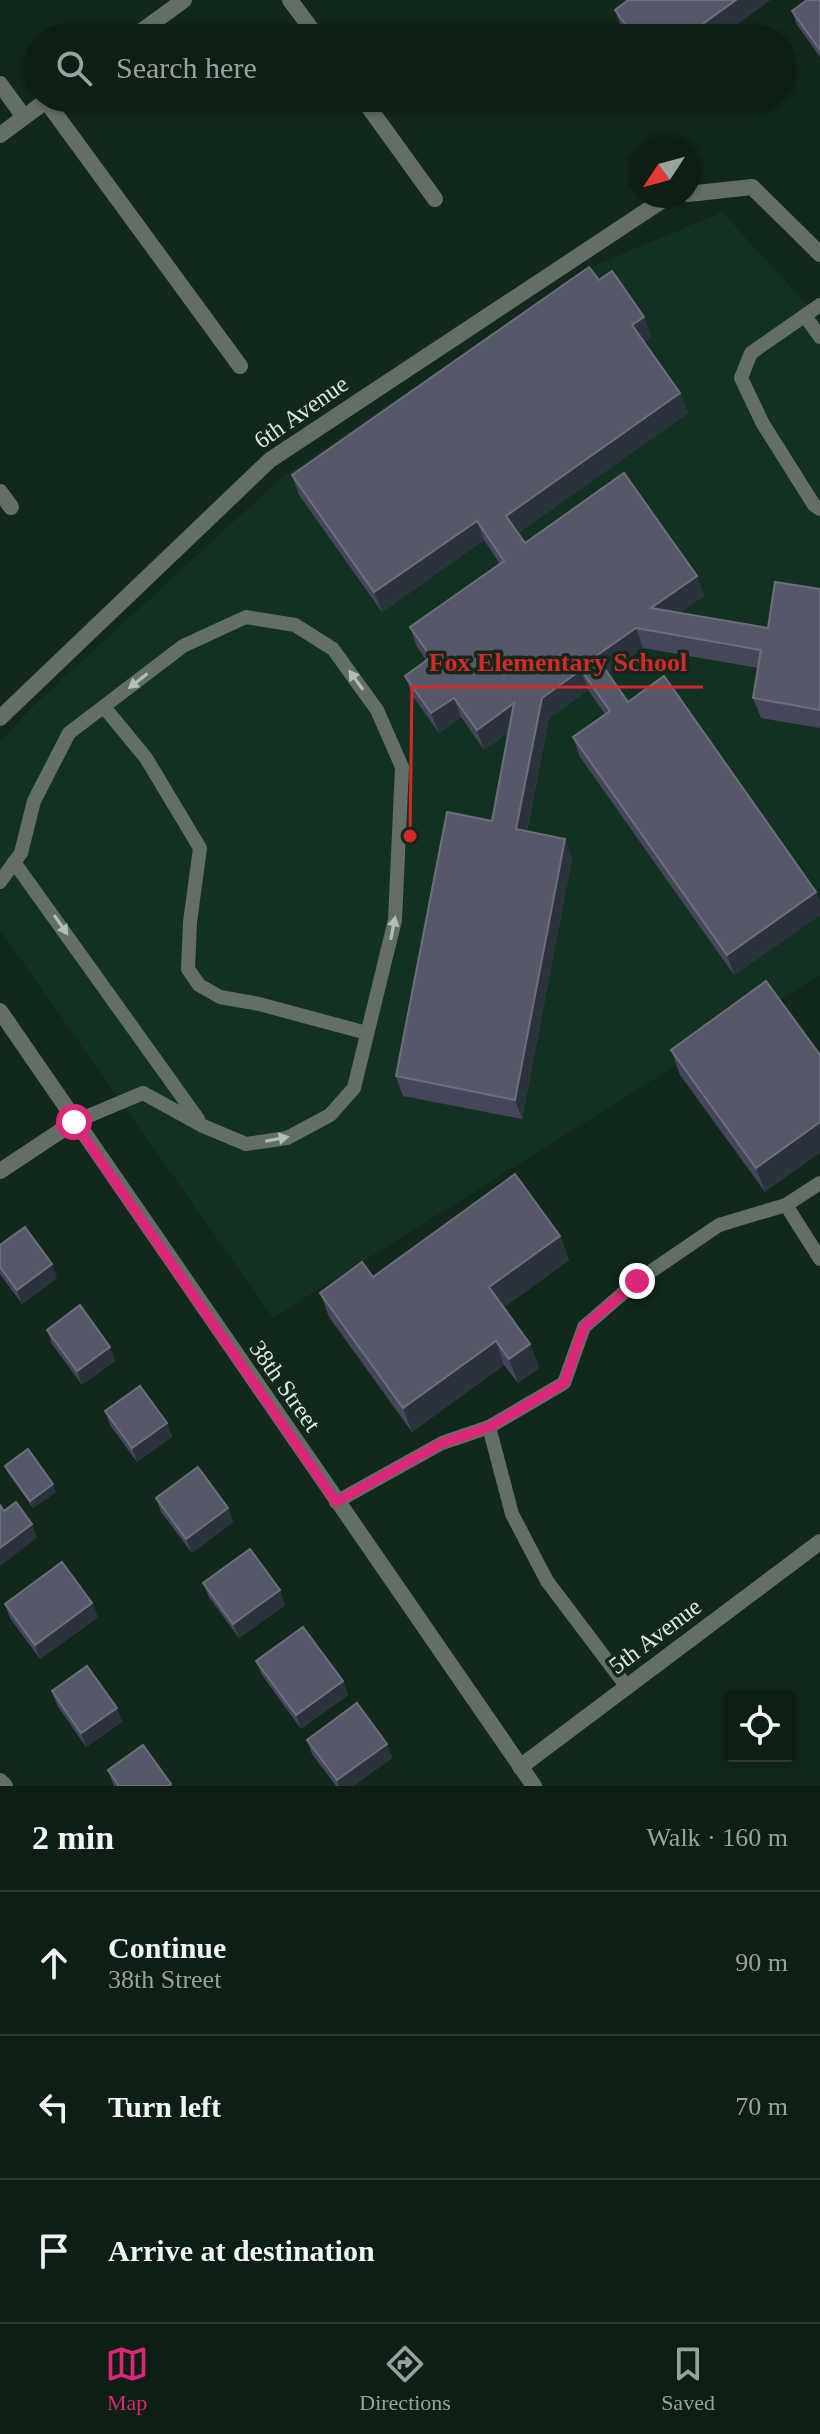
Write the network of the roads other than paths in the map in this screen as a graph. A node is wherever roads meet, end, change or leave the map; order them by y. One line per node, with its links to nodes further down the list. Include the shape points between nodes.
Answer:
1 (184, 0): 3 (street)
2 (290, 0): 4 (street)
3 (151, 24)
4 (308, 24)
5 (0, 84): 9 (street)
6 (31, 112): 9 (street)
7 (57, 112): 18 (street)
8 (372, 112): 12 (street)
9 (24, 117): 10 (street)
10 (0, 135)
11 (700, 193): 14 (street, via 752,187)
12 (435, 199)
13 (651, 208): 23 (street, 6th Avenue, via 270,460)
14 (820, 254)
15 (820, 305): 16 (lane)
16 (805, 316): 17 (lane); 21 (lane, via 751,353 741,378 763,424)
17 (820, 337)
18 (240, 366)
19 (0, 492): 20 (street)
20 (11, 507)
21 (820, 509)
22 (104, 707): 24 (lane, via 69,733 34,801); 27 (lane, via 146,758 200,848 188,969 199,985 220,997); 27 (lane, one-way to 22, via 395,920 402,767 377,710 333,649 295,625 246,617 183,646)
23 (0, 718)
24 (14, 862): 25 (lane); 29 (lane, one-way to 29)
25 (0, 882)
26 (0, 1011): 28 (street, 38th Street)
27 (367, 1033): 29 (lane, one-way to 27, via 246,1144 287,1138 330,1115 354,1088)
28 (74, 1122): 29 (lane, via 143,1093); 30 (street); 35 (street, 38th Street)
29 (203, 1126)
30 (0, 1171)
31 (820, 1183): 32 (lane)
32 (786, 1205): 33 (lane); 34 (lane, via 719,1225 637,1281 584,1327 564,1383)
33 (820, 1259)
34 (489, 1427): 35 (lane, via 442,1443); 37 (lane, via 512,1514 547,1581)
35 (336, 1502): 38 (street, 38th Street)
36 (820, 1542): 37 (street, 5th Avenue)
37 (627, 1687): 38 (street, 5th Avenue)
38 (520, 1767): 41 (street, 38th Street)
39 (0, 1781): 40 (street)
40 (5, 1786)
41 (534, 1786)

